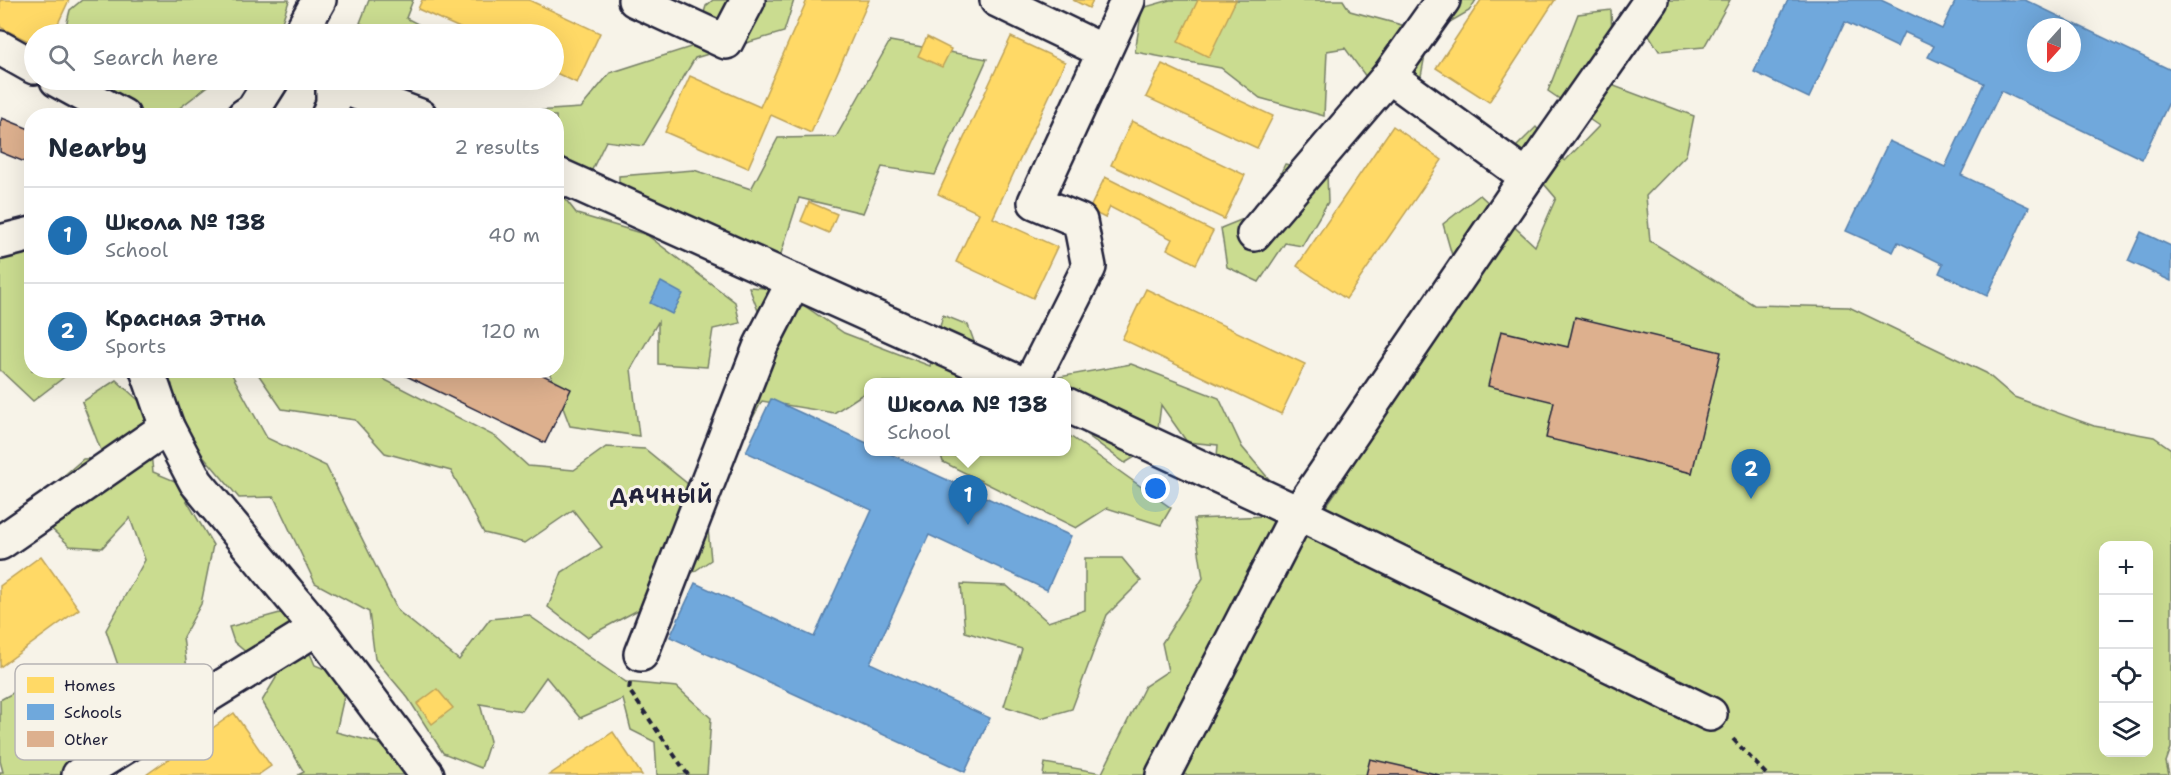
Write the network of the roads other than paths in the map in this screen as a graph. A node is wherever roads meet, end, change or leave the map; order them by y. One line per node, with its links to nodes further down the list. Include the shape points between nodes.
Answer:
1 (635, 0): 2 (street, via 726,42)
2 (748, 0)
3 (997, 0): 8 (street)
4 (1128, 0): 8 (street)
5 (1443, 0): 10 (street)
6 (1651, 0): 19 (street)
7 (0, 48): 9 (street)
8 (1103, 51): 27 (street, via 1035,202 1080,221 1089,267)
9 (24, 61)
10 (1389, 76): 19 (street); 21 (street)
11 (75, 90): 15 (street)
12 (266, 90): 16 (street)
13 (333, 90): 17 (street)
14 (353, 90): 18 (street)
15 (108, 108)
16 (255, 108)
17 (331, 108)
18 (400, 108)
19 (1527, 177): 30 (street)
20 (564, 178): 24 (street)
21 (1254, 234)
22 (24, 236): 23 (street)
23 (0, 242)
24 (794, 281): 26 (street); 33 (street, via 761,345)
25 (150, 378): 29 (street)
26 (1009, 378)
27 (1033, 378)
28 (1071, 407): 30 (street)
29 (166, 427): 31 (street); 32 (street, via 196,482)
30 (1298, 513): 35 (street); 39 (street)
31 (0, 543)
32 (317, 628): 34 (street); 38 (street)
33 (641, 654)
34 (213, 692)
35 (1710, 714)
36 (103, 760): 37 (street)
37 (79, 775)
38 (427, 775)
39 (1163, 775)

